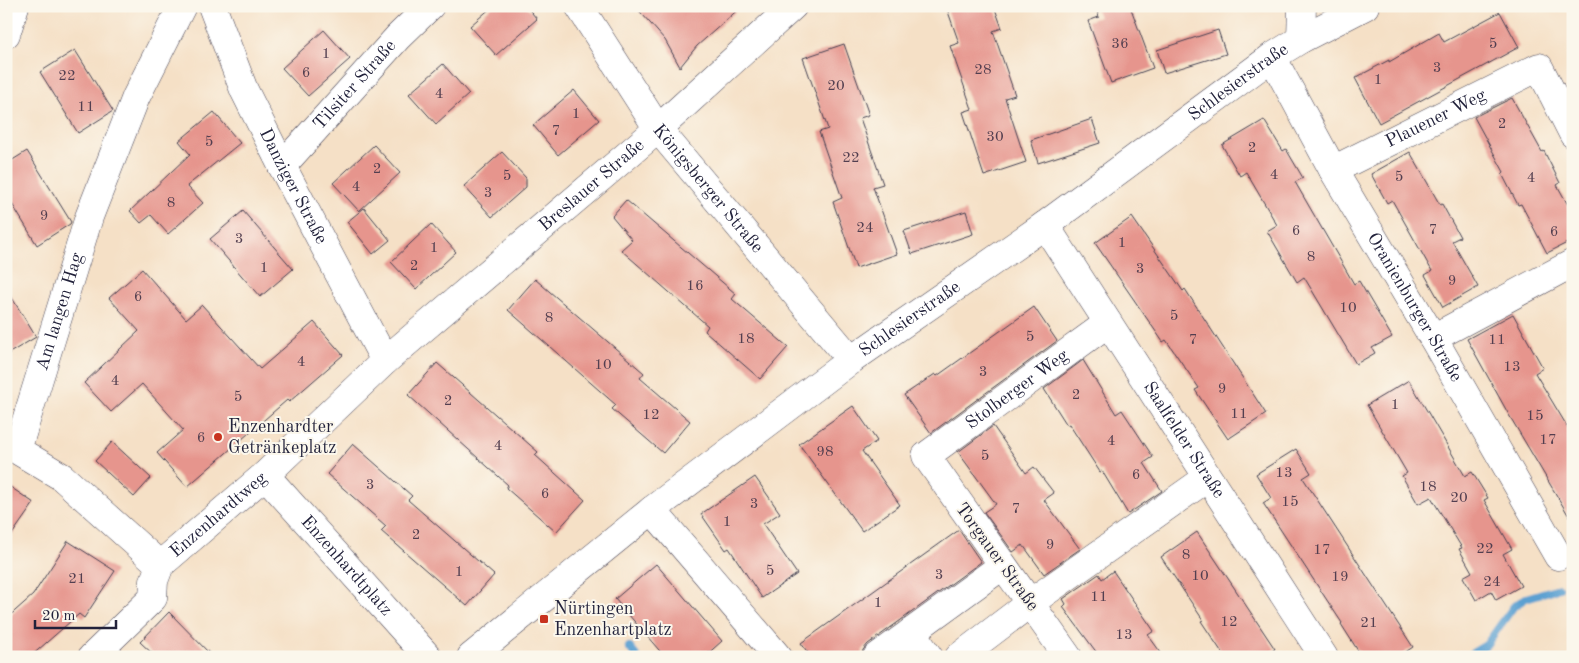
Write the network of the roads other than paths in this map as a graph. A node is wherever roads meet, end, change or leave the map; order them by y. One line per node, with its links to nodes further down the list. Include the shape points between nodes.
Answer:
1 (15, 6): 9 (street)
2 (182, 6): 27 (street, Am langen Hag, via 136,97 89,217 17,450 62,477)
3 (212, 6): 14 (street, Danziger Straße, via 244,90)
4 (430, 6): 14 (street, Tilsiter Straße)
5 (579, 6): 12 (street, Königsberger Straße)
6 (793, 6): 12 (street, Breslauer Straße)
7 (1302, 6): 10 (street)
8 (1365, 6): 10 (street, Schlesierstraße)
9 (6, 34)
10 (1301, 39): 11 (street, Schlesierstraße)
11 (1272, 57): 15 (street, Oranienburger Straße); 16 (street, Schlesierstraße)
12 (658, 129): 20 (street, Königsberger Straße); 21 (street, Breslauer Straße)
13 (1573, 134): 15 (street, Plauener Weg, via 1539,66)
14 (282, 166): 21 (street, Danziger Straße)
15 (1333, 170): 19 (street, Oranienburger Straße)
16 (1045, 225): 18 (street, Saalfelder Straße); 20 (street, Schlesierstraße)
17 (1573, 263): 19 (street)
18 (1108, 323): 22 (street, Stolberger Weg); 24 (street, Saalfelder Straße)
19 (1433, 338): 26 (street, Oranienburger Straße)
20 (851, 360): 25 (street, Schlesierstraße)
21 (385, 361): 23 (street, Enzenhardtweg)
22 (926, 456): 28 (street, Torgauer Straße)
23 (265, 475): 27 (street, Enzenhardtweg); 32 (street, Enzenhardtplatz)
24 (1208, 478): 29 (street); 39 (street, Saalfelder Straße)
25 (652, 510): 33 (street, Schlesierstraße); 34 (street)
26 (1558, 556)
27 (160, 565): 31 (street, Enzenhardtweg, via 152,598)
28 (1002, 566): 29 (street, Torgauer Straße); 30 (street)
29 (1030, 603): 37 (street); 38 (street, Torgauer Straße)
30 (911, 632): 35 (street); 36 (street)
31 (92, 657)
32 (428, 657)
33 (471, 657)
34 (778, 657)
35 (877, 657)
36 (929, 657)
37 (959, 657)
38 (1068, 657)
39 (1324, 657)

